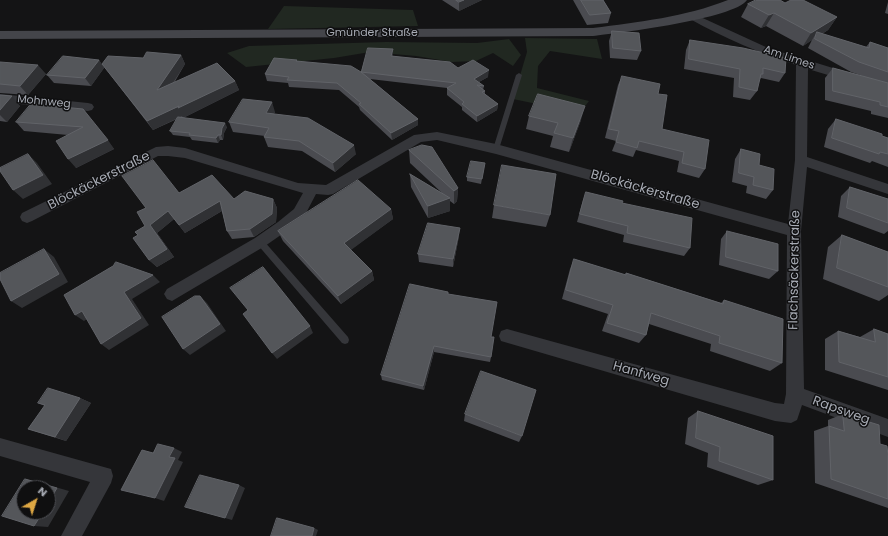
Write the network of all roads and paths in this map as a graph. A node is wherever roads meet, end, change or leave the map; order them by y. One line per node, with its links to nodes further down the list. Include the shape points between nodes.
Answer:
1 (740, 0): 2 (main road, Gmünder Straße)
2 (694, 17): 3 (main road, Gmünder Straße, via 592,32); 4 (street, Am Limes, via 737,40)
3 (0, 35)
4 (802, 63): 6 (street, Am Limes); 10 (street, Flachsäckerstraße)
5 (519, 75): 9 (lane)
6 (888, 89)
7 (0, 98): 8 (street, Mohnweg)
8 (88, 106)
9 (496, 149): 12 (street, Blöckäckerstraße, via 436,136 418,138 328,190); 14 (street, Blöckäckerstraße)
10 (801, 160): 11 (street); 14 (street, Flachsäckerstraße)
11 (888, 189)
12 (312, 190): 13 (street, Blöckäckerstraße, via 185,153 156,152); 15 (street, via 299,213)
13 (27, 217)
14 (794, 231): 19 (street, Flachsäckerstraße)
15 (260, 242): 16 (street); 18 (lane)
16 (172, 294)
17 (507, 336): 20 (street, Hanfweg)
18 (345, 340)
19 (795, 394): 20 (street, Flachsäckerstraße, via 791,414); 21 (street, Rapsweg)
20 (776, 412)
21 (888, 428)
22 (0, 446): 23 (street, via 104,476)
23 (71, 536)

